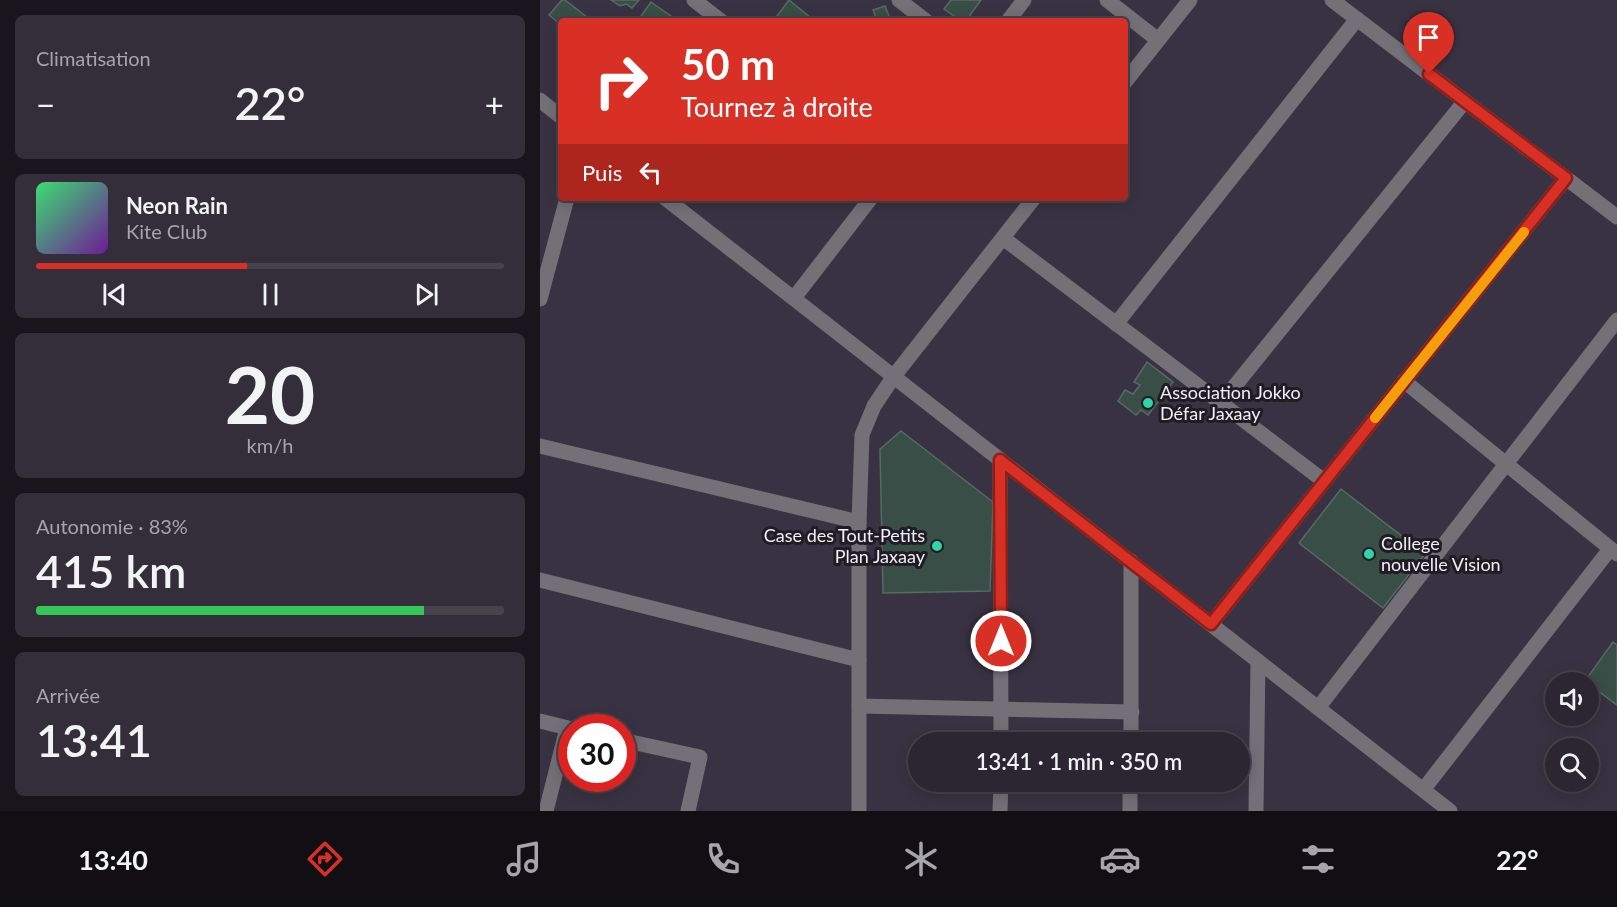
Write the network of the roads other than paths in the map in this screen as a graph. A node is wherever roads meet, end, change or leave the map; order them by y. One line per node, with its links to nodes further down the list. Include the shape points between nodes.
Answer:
1 (694, 0): 7 (street)
2 (899, 0): 8 (street)
3 (1024, 0): 9 (street)
4 (1107, 0): 11 (street)
5 (1190, 0): 11 (street)
6 (1332, 0): 10 (street)
7 (717, 18)
8 (922, 18)
9 (1010, 18)
10 (1357, 19): 14 (street); 26 (street)
11 (1158, 40): 12 (street)
12 (1128, 78)
13 (540, 100): 15 (street)
14 (1464, 101): 16 (street); 29 (street)
15 (558, 115)
16 (1566, 178): 21 (street); 28 (street)
17 (566, 201): 24 (street)
18 (669, 201): 23 (street)
19 (869, 201): 23 (street)
20 (1032, 201): 22 (street)
21 (1617, 217)
22 (1003, 238): 26 (street); 27 (street)
23 (794, 298): 27 (street)
24 (540, 299)
25 (1617, 320): 32 (street)
26 (1116, 324): 29 (street)
27 (894, 376): 31 (street); 34 (street, via 874,406 862,435)
28 (1404, 381): 32 (street); 33 (street)
29 (1221, 403): 33 (street)
30 (540, 446): 34 (street)
31 (1000, 460): 36 (street); 43 (street)
32 (1506, 464): 35 (street); 42 (street)
33 (1324, 481): 38 (street)
34 (859, 522): 39 (street)
35 (1613, 551): 53 (street)
36 (1131, 561): 38 (street); 44 (street)
37 (540, 580): 39 (street)
38 (1211, 624): 40 (street)
39 (859, 660): 41 (street)
40 (1258, 661): 42 (street); 59 (street)
41 (859, 706): 43 (street); 56 (street)
42 (1318, 708): 53 (street)
43 (1001, 709): 44 (street); 47 (street)
44 (1132, 712): 48 (street)
45 (540, 721): 46 (street)
46 (558, 725)
47 (1001, 732)
48 (1131, 732)
49 (636, 743): 55 (street, via 700,757)
50 (558, 768): 54 (street)
51 (1001, 792): 57 (street)
52 (1130, 792): 58 (street)
53 (1428, 799): 60 (street)
54 (546, 811)
55 (688, 811)
56 (859, 811)
57 (1000, 811)
58 (1130, 811)
59 (1256, 811)
60 (1450, 811)

